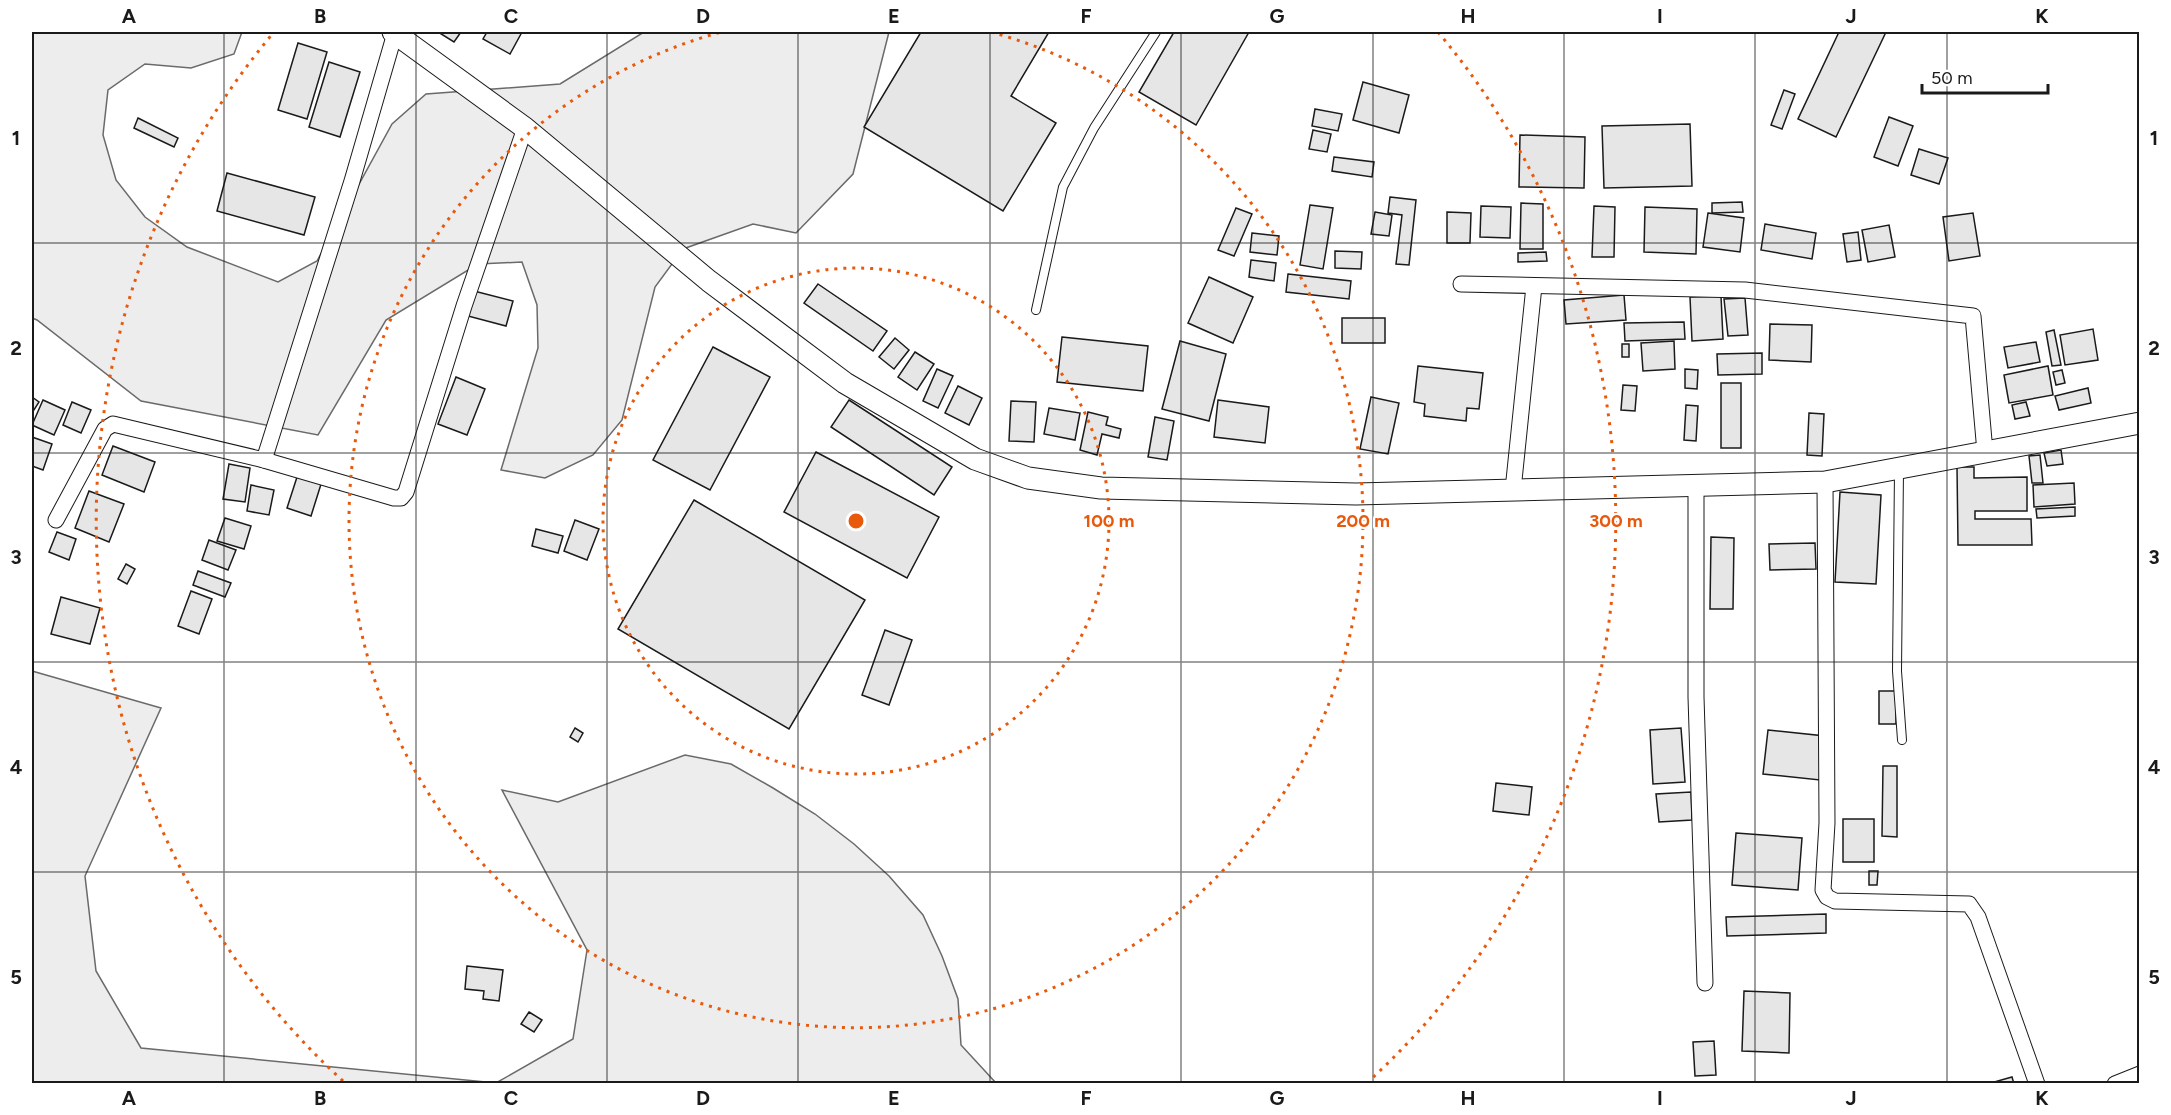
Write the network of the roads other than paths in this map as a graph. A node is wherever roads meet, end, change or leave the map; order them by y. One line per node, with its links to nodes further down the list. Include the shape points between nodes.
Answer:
1 (394, 32): 3 (main road); 9 (street)
2 (1156, 32): 6 (lane, via 1094,128 1063,187)
3 (525, 128): 9 (street, via 406,492 401,498 394,498); 13 (main road, via 709,281 845,383 975,459 1028,478 1101,488 1356,494)
4 (1461, 284): 5 (street)
5 (1534, 286): 8 (street, via 1745,290 1972,316); 13 (street)
6 (1036, 310)
7 (2139, 423): 8 (main road)
8 (1984, 452): 10 (main road)
9 (264, 460): 14 (street, via 113,424 105,429)
10 (1899, 468): 11 (main road); 15 (lane, via 1897,671)
11 (1825, 482): 12 (main road); 18 (street, via 1827,823 1823,890 1835,901 1969,904 1978,917)
12 (1696, 486): 13 (main road); 16 (street, via 1696,697)
13 (1513, 490)
14 (56, 520)
15 (1902, 740)
16 (1705, 983)
17 (2139, 1074): 19 (street)
18 (2037, 1083)
19 (2115, 1083)

